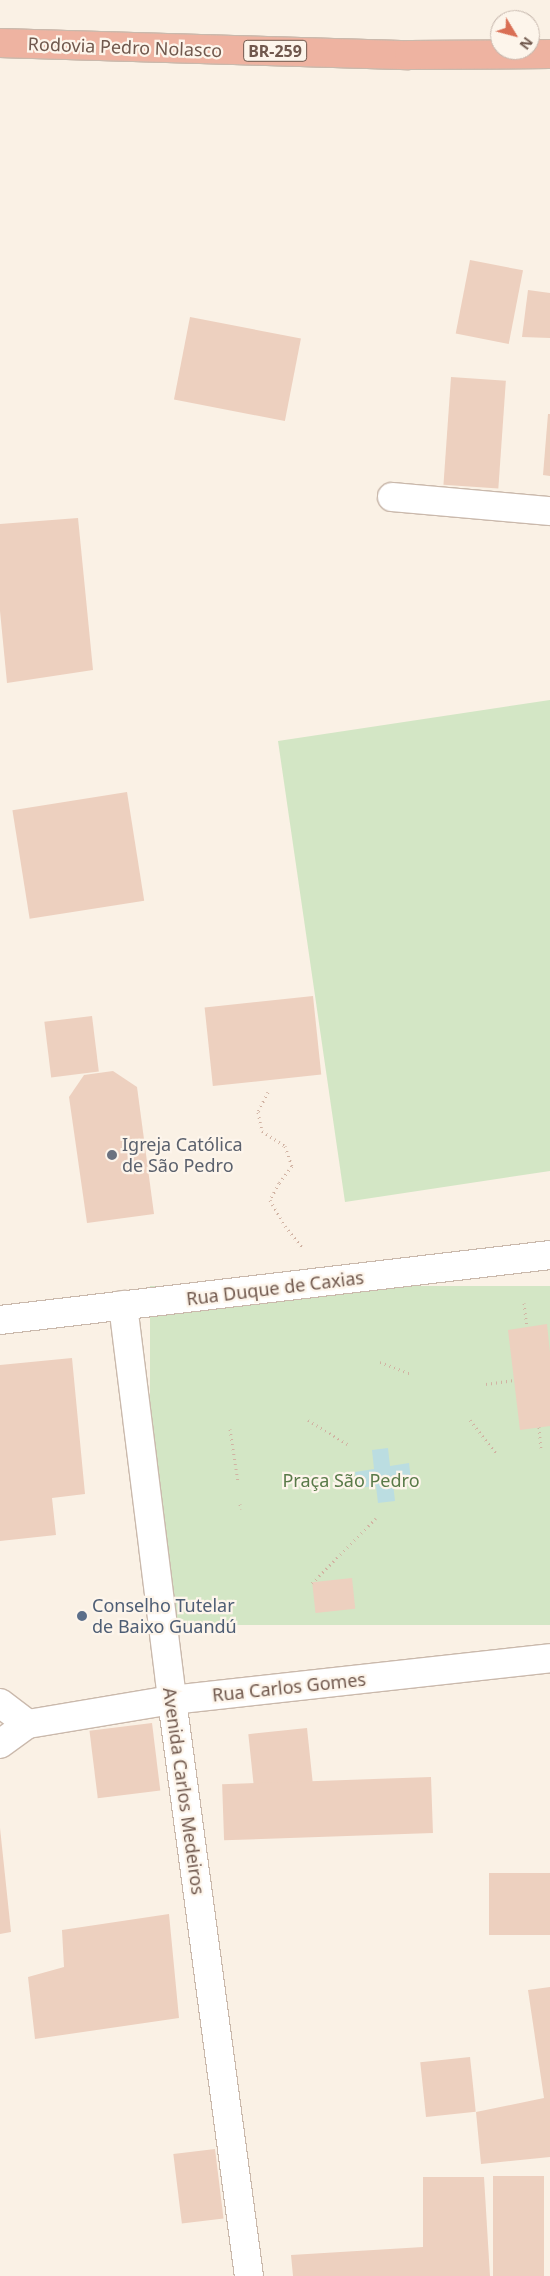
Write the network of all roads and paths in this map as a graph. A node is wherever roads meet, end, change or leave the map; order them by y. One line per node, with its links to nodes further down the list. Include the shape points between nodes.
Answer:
1 (0, 43): 2 (highway, Rodovia Pedro Nolasco / BR-259, via 409,55)
2 (550, 54)
3 (392, 497): 4 (street)
4 (550, 511)
5 (268, 1092): 6 (path, via 258,1112 262,1131 285,1146 292,1166 270,1200)
6 (303, 1248)
7 (550, 1255): 9 (street, Rua Duque de Caxias)
8 (524, 1303): 11 (path)
9 (123, 1306): 10 (street, Rua Duque de Caxias); 29 (street, Avenida Carlos Medeiros)
10 (0, 1320)
11 (527, 1327)
12 (380, 1362): 13 (path)
13 (412, 1374)
14 (514, 1380): 15 (path)
15 (486, 1384)
16 (308, 1420): 20 (path)
17 (470, 1420): 22 (path)
18 (539, 1428): 21 (path)
19 (230, 1429): 23 (path)
20 (350, 1445)
21 (541, 1448)
22 (496, 1453)
23 (238, 1482)
24 (240, 1504): 25 (path)
25 (241, 1509)
26 (376, 1518): 27 (path)
27 (312, 1583)
28 (550, 1658): 29 (street, Rua Carlos Gomes)
29 (172, 1700): 31 (street, Rua Carlos Gomes); 33 (street, Avenida Carlos Medeiros)
30 (0, 1703): 31 (street)
31 (28, 1724): 32 (street)
32 (0, 1744)
33 (249, 2276)

